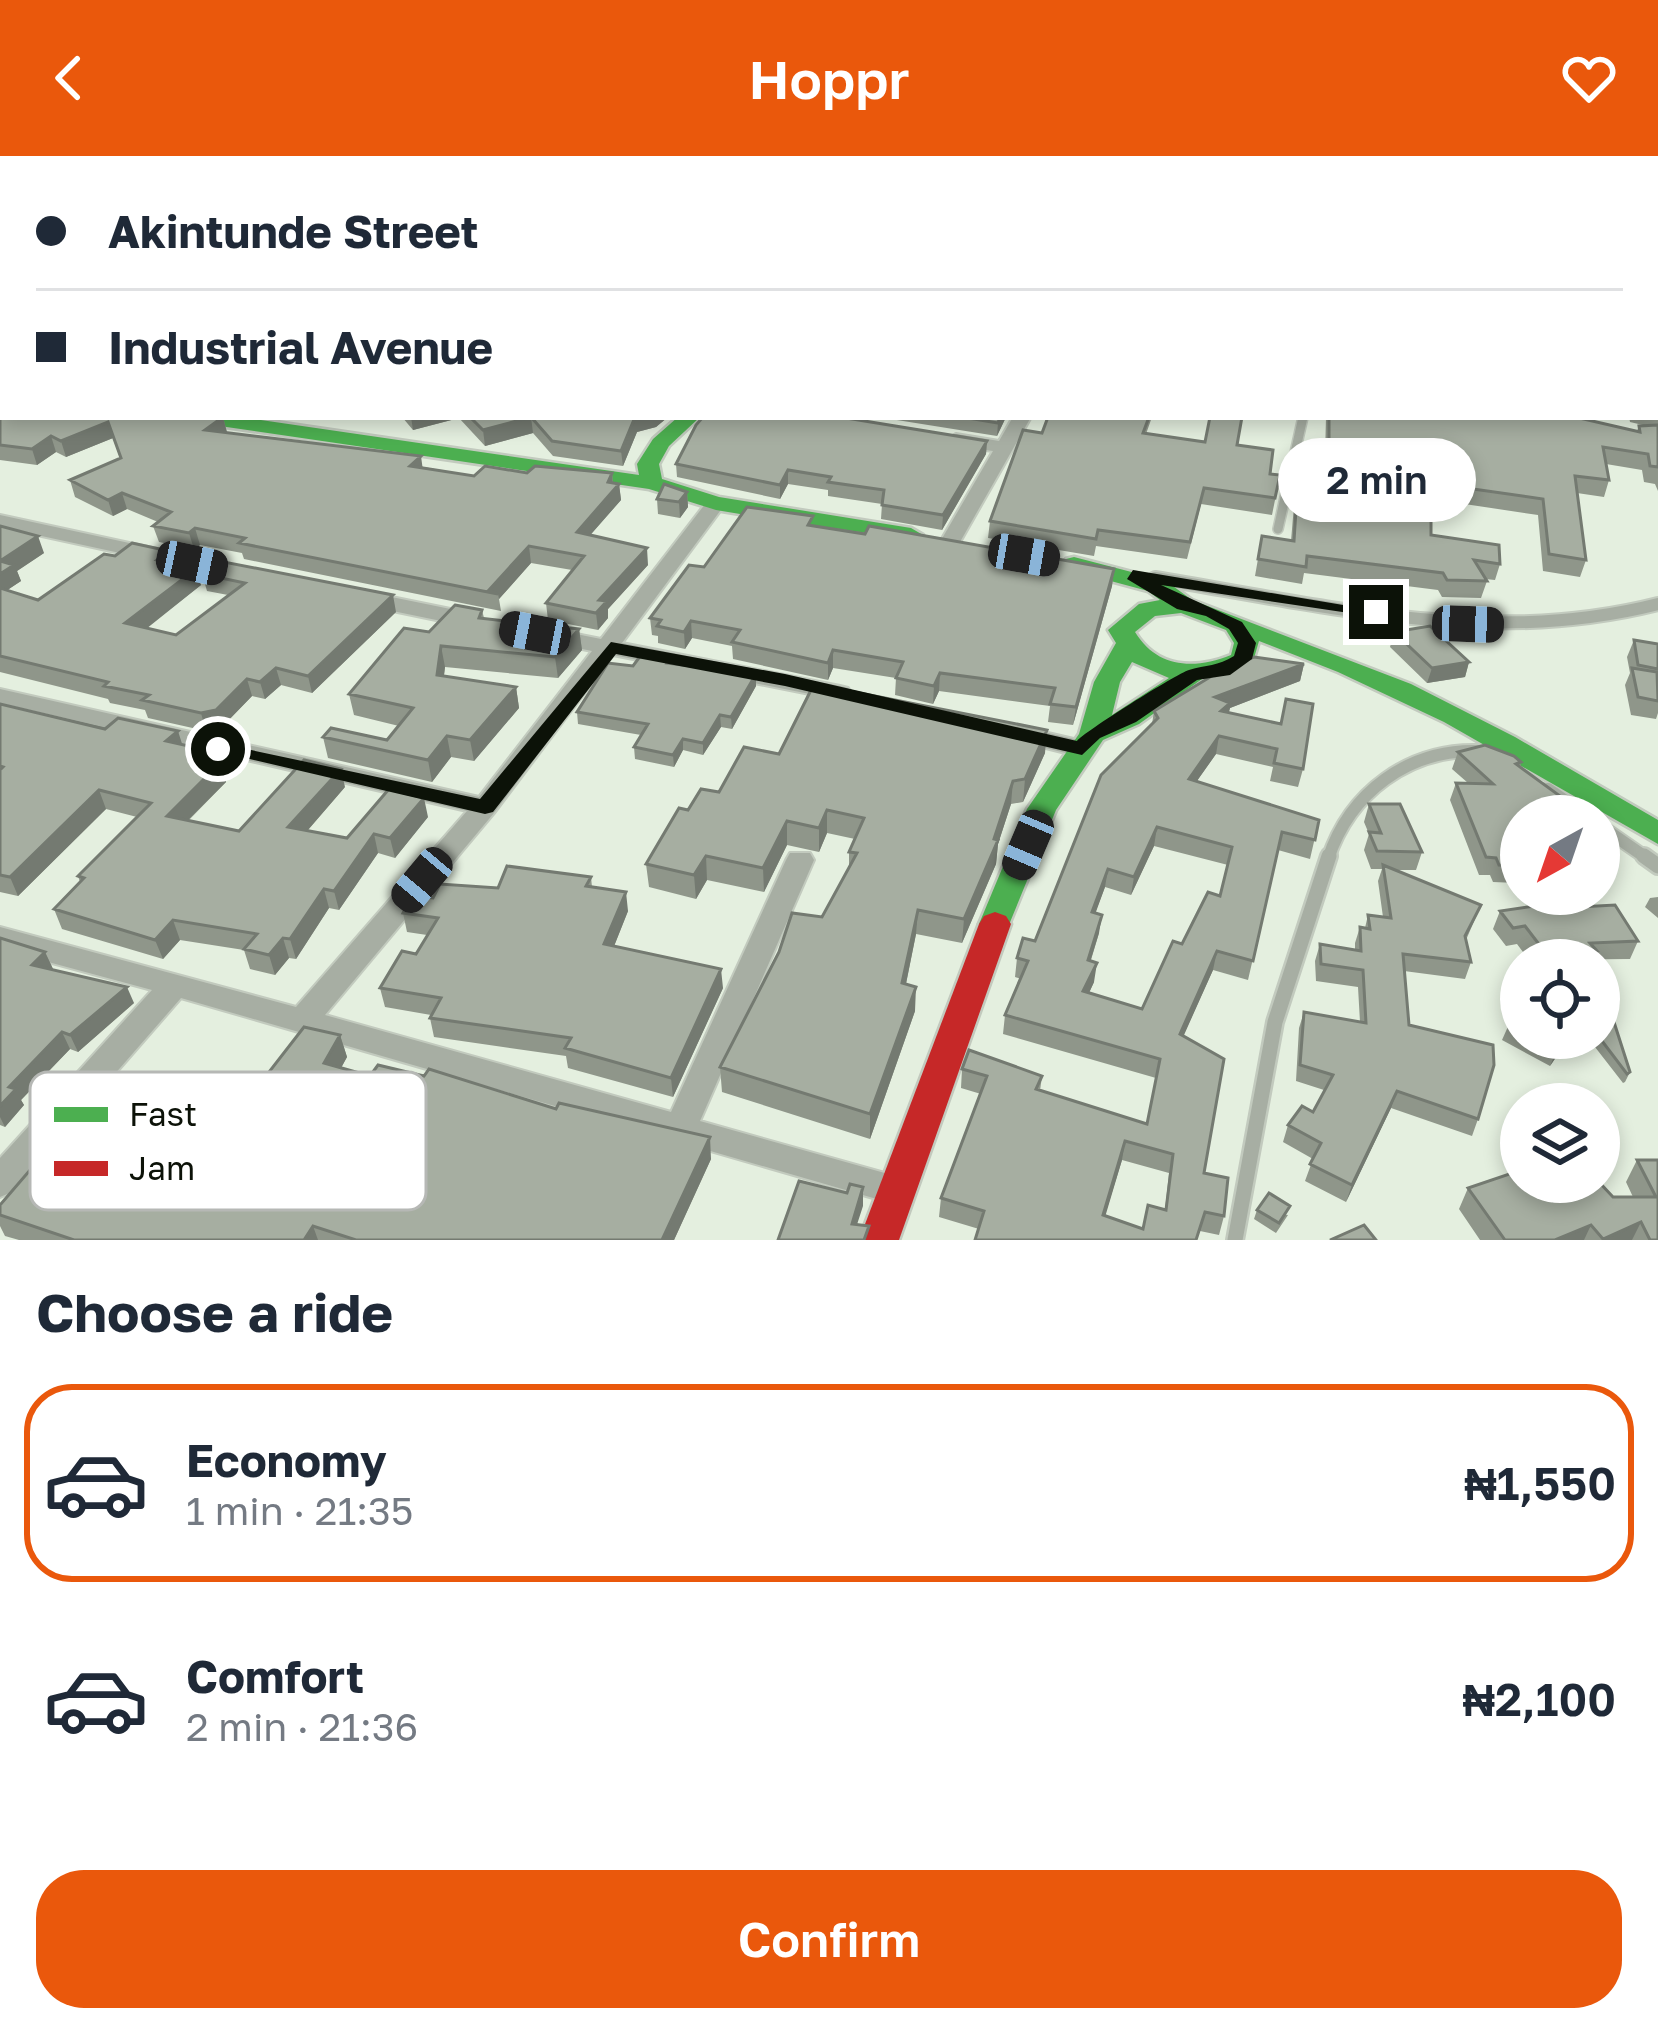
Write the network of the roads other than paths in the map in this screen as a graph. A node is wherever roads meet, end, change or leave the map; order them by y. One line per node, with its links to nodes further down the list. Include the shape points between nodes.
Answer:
1 (222, 420): 7 (street)
2 (687, 420): 7 (street, via 648,464)
3 (1021, 420): 6 (street)
4 (1302, 420): 10 (lane)
5 (937, 436): 6 (street)
6 (1007, 448): 11 (street)
7 (652, 483): 8 (street)
8 (716, 503): 11 (street); 21 (street)
9 (0, 521): 15 (street)
10 (1278, 529)
11 (961, 543)
12 (1035, 557): 13 (street)
13 (1099, 568): 14 (street); 19 (street, via 1120,584)
14 (1133, 575): 17 (lane, via 1468,624 1570,624); 18 (street)
15 (256, 577)
16 (339, 594): 21 (street)
17 (1658, 604)
18 (1183, 605): 19 (street); 20 (street)
19 (1131, 615): 22 (street, via 1121,630)
20 (1236, 626): 23 (street, via 1247,643); 25 (street)
21 (611, 648): 27 (street); 31 (street)
22 (1126, 648): 24 (street, via 1153,667); 29 (street)
23 (1243, 659): 24 (street); 25 (street)
24 (1192, 675): 29 (street)
25 (1391, 685): 32 (street, via 1520,746)
26 (0, 696): 31 (street)
27 (871, 700)
28 (1000, 730): 29 (street)
29 (1088, 741): 43 (street, via 1042,809)
30 (1556, 795): 45 (lane, via 1476,750 1442,750 1375,786 1336,836 1275,1022)
31 (485, 807): 38 (street)
32 (1658, 833)
33 (1620, 840): 35 (lane)
34 (800, 860): 40 (street)
35 (1658, 866)
36 (0, 938): 37 (street)
37 (176, 984): 38 (street); 39 (street)
38 (305, 1018): 40 (street)
39 (98, 1072)
40 (680, 1129): 43 (street)
41 (30, 1148): 42 (street)
42 (0, 1182)
43 (894, 1189): 44 (street)
44 (879, 1240)
45 (1235, 1240)

